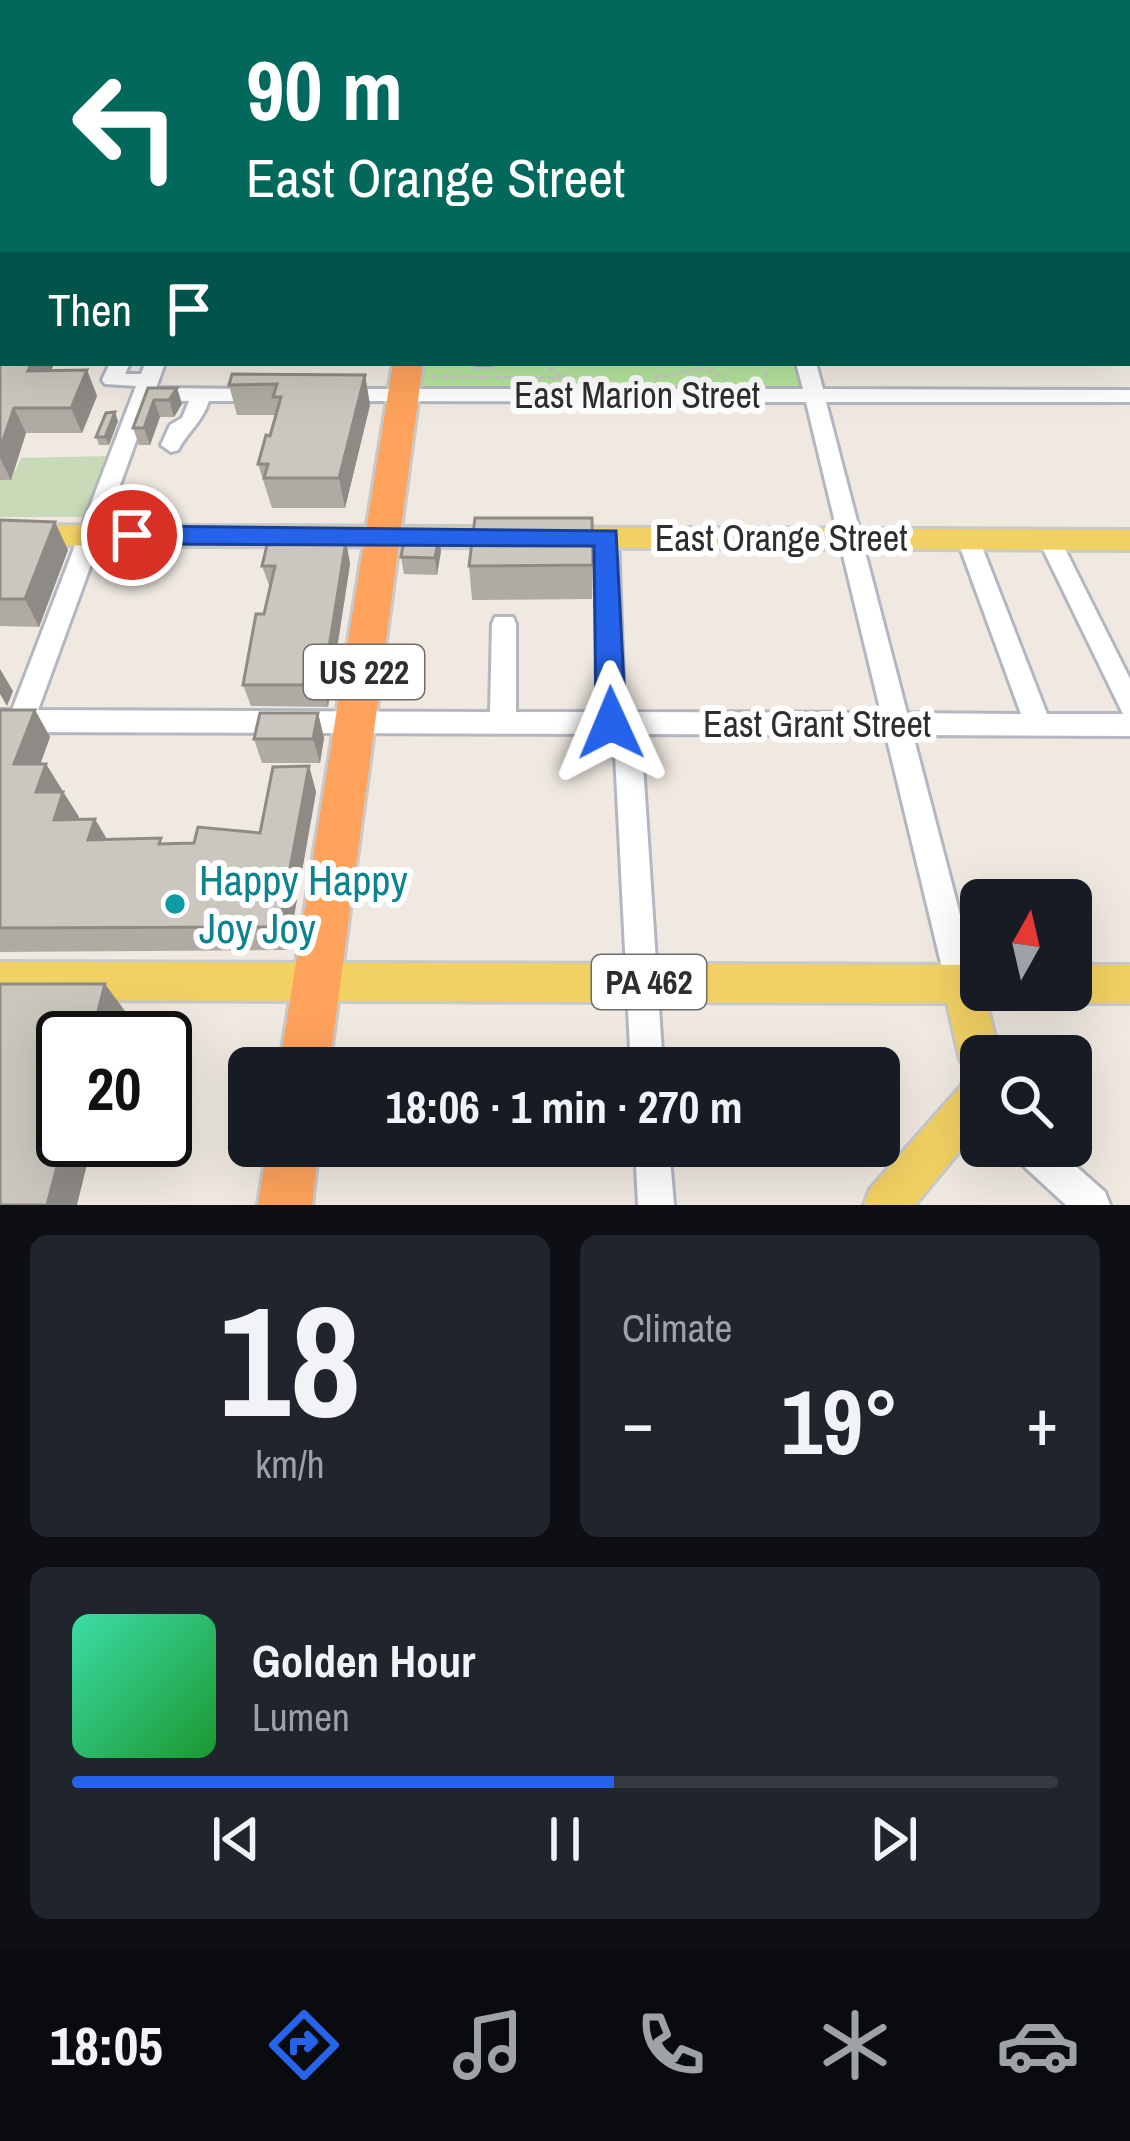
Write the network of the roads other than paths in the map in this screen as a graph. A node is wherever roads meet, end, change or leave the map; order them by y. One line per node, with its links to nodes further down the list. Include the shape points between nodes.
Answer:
1 (119, 366): 2 (street, via 112,380)
2 (149, 379): 5 (street, East Marion Street); 9 (street)
3 (406, 379): 4 (street, East Marion Street); 5 (street, East Marion Street, via 303,395); 10 (highway, US 222)
4 (810, 379): 6 (street, East Marion Street); 12 (street)
5 (201, 394): 7 (street)
6 (1130, 396)
7 (171, 446)
8 (0, 535): 9 (main road, East Orange Street)
9 (90, 535): 10 (main road, East Orange Street); 18 (street)
10 (383, 536): 11 (main road, East Orange Street); 19 (highway, US 222)
11 (607, 537): 12 (main road, East Orange Street); 21 (street)
12 (850, 538): 13 (main road, East Orange Street); 22 (street)
13 (968, 539): 14 (main road, East Orange Street); 23 (street)
14 (1049, 539): 15 (main road, East Orange Street); 17 (street)
15 (1130, 540)
16 (505, 624): 20 (street)
17 (1130, 706)
18 (11, 721): 19 (street, East Grant Street)
19 (357, 722): 20 (street, East Grant Street); 26 (highway, US 222)
20 (503, 722): 21 (street, East Grant Street)
21 (619, 723): 22 (street, East Grant Street); 28 (street)
22 (897, 724): 23 (street, East Grant Street); 25 (street)
23 (1038, 724): 24 (street, East Grant Street)
24 (1130, 725)
25 (960, 945)
26 (316, 980): 27 (main road, PA 462); 28 (main road, PA 462); 32 (highway, US 222)
27 (0, 981)
28 (641, 982): 29 (main road, PA 462); 33 (street)
29 (960, 984)
30 (1092, 984): 31 (main road)
31 (1130, 984)
32 (307, 1047)
33 (646, 1047)
34 (960, 1117): 40 (main road)
35 (290, 1167): 38 (highway)
36 (653, 1167): 39 (street)
37 (1050, 1167): 41 (street)
38 (285, 1205)
39 (656, 1205)
40 (886, 1205)
41 (1092, 1205)

